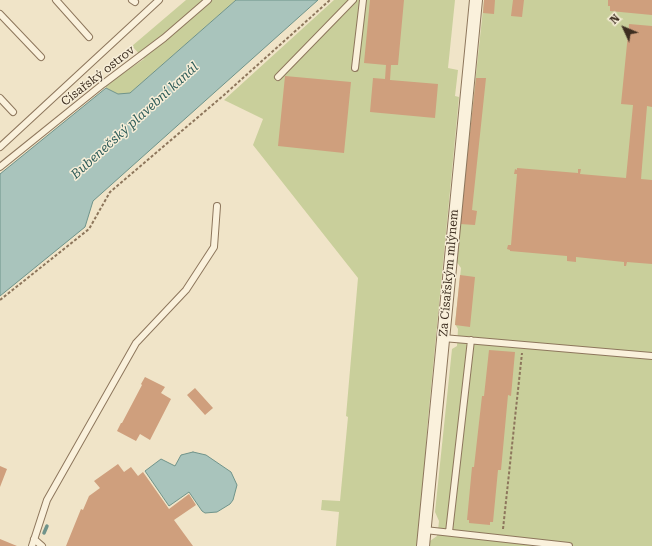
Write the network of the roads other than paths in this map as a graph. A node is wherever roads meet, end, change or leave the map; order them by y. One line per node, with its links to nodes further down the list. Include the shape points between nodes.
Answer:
1 (56, 0): 8 (lane)
2 (159, 0): 14 (lane, Císařský ostrov)
3 (208, 0): 15 (lane, Císařský ostrov, via 164,38)
4 (353, 0): 11 (lane)
5 (363, 0): 10 (lane)
6 (476, 0): 17 (street, Za Císařským mlýnem)
7 (0, 14): 9 (lane)
8 (89, 37)
9 (41, 57)
10 (355, 68)
11 (278, 77)
12 (0, 98): 13 (lane)
13 (13, 112)
14 (0, 147)
15 (0, 167)
16 (217, 206): 22 (lane, via 214,247 186,290 136,343 47,500)
17 (443, 338): 18 (lane); 20 (street, Za Císařským mlýnem)
18 (471, 340): 19 (lane); 21 (lane)
19 (652, 356)
20 (425, 530): 21 (lane); 25 (street, Za Císařským mlýnem)
21 (449, 532): 26 (lane)
22 (34, 539): 23 (lane); 24 (lane)
23 (32, 546)
24 (42, 546)
25 (423, 546)
26 (569, 546)

